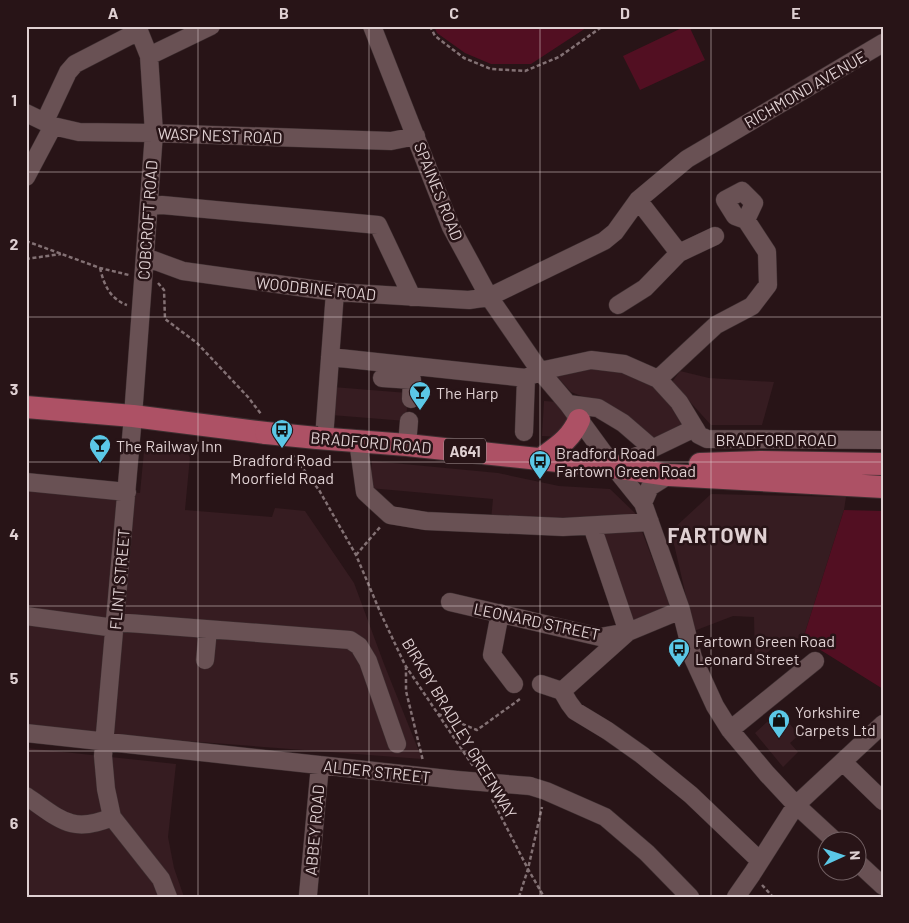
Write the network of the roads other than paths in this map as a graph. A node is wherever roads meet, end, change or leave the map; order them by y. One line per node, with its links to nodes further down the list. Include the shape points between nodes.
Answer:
1 (211, 26): 5 (street)
2 (372, 26): 9 (street, SPAINES ROAD)
3 (138, 29): 5 (street, COBCROFT ROAD); 7 (street, via 75,64 68,72)
4 (883, 44): 11 (street, RICHMOND AVENUE, via 687,159)
5 (149, 56): 8 (street, COBCROFT ROAD)
6 (26, 113): 7 (street, WASP NEST ROAD)
7 (49, 124): 8 (street, WASP NEST ROAD, via 79,132); 10 (street)
8 (154, 133): 9 (street, WASP NEST ROAD, via 391,141); 12 (street, COBCROFT ROAD)
9 (416, 136): 19 (street, SPAINES ROAD, via 451,227)
10 (26, 177)
11 (638, 200): 15 (street); 19 (street, WOODBINE ROAD, via 615,232 604,241)
12 (149, 206): 16 (street, COBCROFT ROAD); 18 (street, via 378,225)
13 (746, 220): 24 (street, via 767,252 768,285 752,306 716,325)
14 (715, 236): 15 (street)
15 (679, 253): 20 (street, via 645,288)
16 (144, 257): 17 (street, WOODBINE ROAD, via 183,272); 28 (street, COBCROFT ROAD)
17 (334, 292): 18 (street, WOODBINE ROAD); 21 (street)
18 (412, 297): 19 (street, WOODBINE ROAD, via 469,300)
19 (490, 297): 22 (street, SPAINES ROAD)
20 (618, 305)
21 (330, 357): 22 (street); 32 (street)
22 (533, 375): 24 (street, via 591,360 624,364); 27 (street, SPAINES ROAD); 31 (street)
23 (382, 378): 25 (street, via 412,380)
24 (658, 379): 30 (street, via 679,402)
25 (411, 399)
26 (26, 407): 28 (main road, BRADFORD ROAD / A641)
27 (574, 412): 36 (street, via 598,408 623,423); 37 (main road, via 574,432); 39 (street, SPAINES ROAD)
28 (133, 416): 32 (main road, BRADFORD ROAD / A641, bridge); 43 (street, FLINT STREET)
29 (409, 421): 35 (street)
30 (694, 428): 33 (street, BRADFORD ROAD, via 707,439); 36 (street, BRADFORD ROAD)
31 (524, 432)
32 (320, 438): 34 (main road, BRADFORD ROAD / A641)
33 (883, 440)
34 (358, 441): 35 (main road, BRADFORD ROAD / A641); 46 (street, via 364,492 390,515 426,522 563,528)
35 (407, 445): 37 (main road, BRADFORD ROAD / A641)
36 (652, 448): 39 (street, BRADFORD ROAD)
37 (540, 459): 39 (main road, BRADFORD ROAD / A641)
38 (883, 464): 39 (main road, BRADFORD ROAD / A641, via 760,462)
39 (614, 467): 40 (main road, A641); 44 (street, SPAINES ROAD)
40 (669, 475): 42 (main road, A641); 44 (street, via 650,487)
41 (26, 482): 43 (street)
42 (883, 487)
43 (127, 492): 51 (street, FLINT STREET)
44 (643, 503): 45 (street, SPAINES ROAD)
45 (650, 522): 46 (street); 48 (street, SPAINES ROAD)
46 (592, 526): 53 (street)
47 (450, 602): 49 (street, LEONARD STREET)
48 (681, 610): 53 (street, LEONARD STREET); 60 (street, SPAINES ROAD, via 693,658)
49 (500, 613): 53 (street, LEONARD STREET, via 600,637); 56 (street, via 492,654)
50 (26, 616): 51 (street)
51 (115, 625): 52 (street); 62 (street, FLINT STREET)
52 (208, 630): 54 (street); 63 (street, via 350,640 359,646 368,661)
53 (628, 632): 58 (street)
54 (205, 660)
55 (815, 661): 60 (street)
56 (514, 684)
57 (541, 684): 58 (street)
58 (562, 691): 71 (street, via 575,711 656,766)
59 (883, 724): 64 (street)
60 (730, 730): 68 (street, SPAINES ROAD)
61 (26, 733): 62 (street, ALDER STREET)
62 (104, 741): 65 (street, ALDER STREET); 69 (street, FLINT STREET, via 106,789)
63 (397, 744)
64 (843, 762): 67 (street); 68 (street)
65 (320, 765): 74 (street, ABBEY ROAD); 76 (street, ALDER STREET, bridge, via 538,788 605,817 647,852)
66 (26, 796): 69 (street, via 53,816 76,826)
67 (883, 801)
68 (796, 806): 70 (street, SPAINES ROAD); 71 (street)
69 (112, 817): 75 (street, via 161,878)
70 (823, 830)
71 (760, 861): 77 (street)
72 (866, 870): 73 (street)
73 (883, 886)
74 (305, 896)
75 (168, 897)
76 (690, 897)
77 (736, 897)

